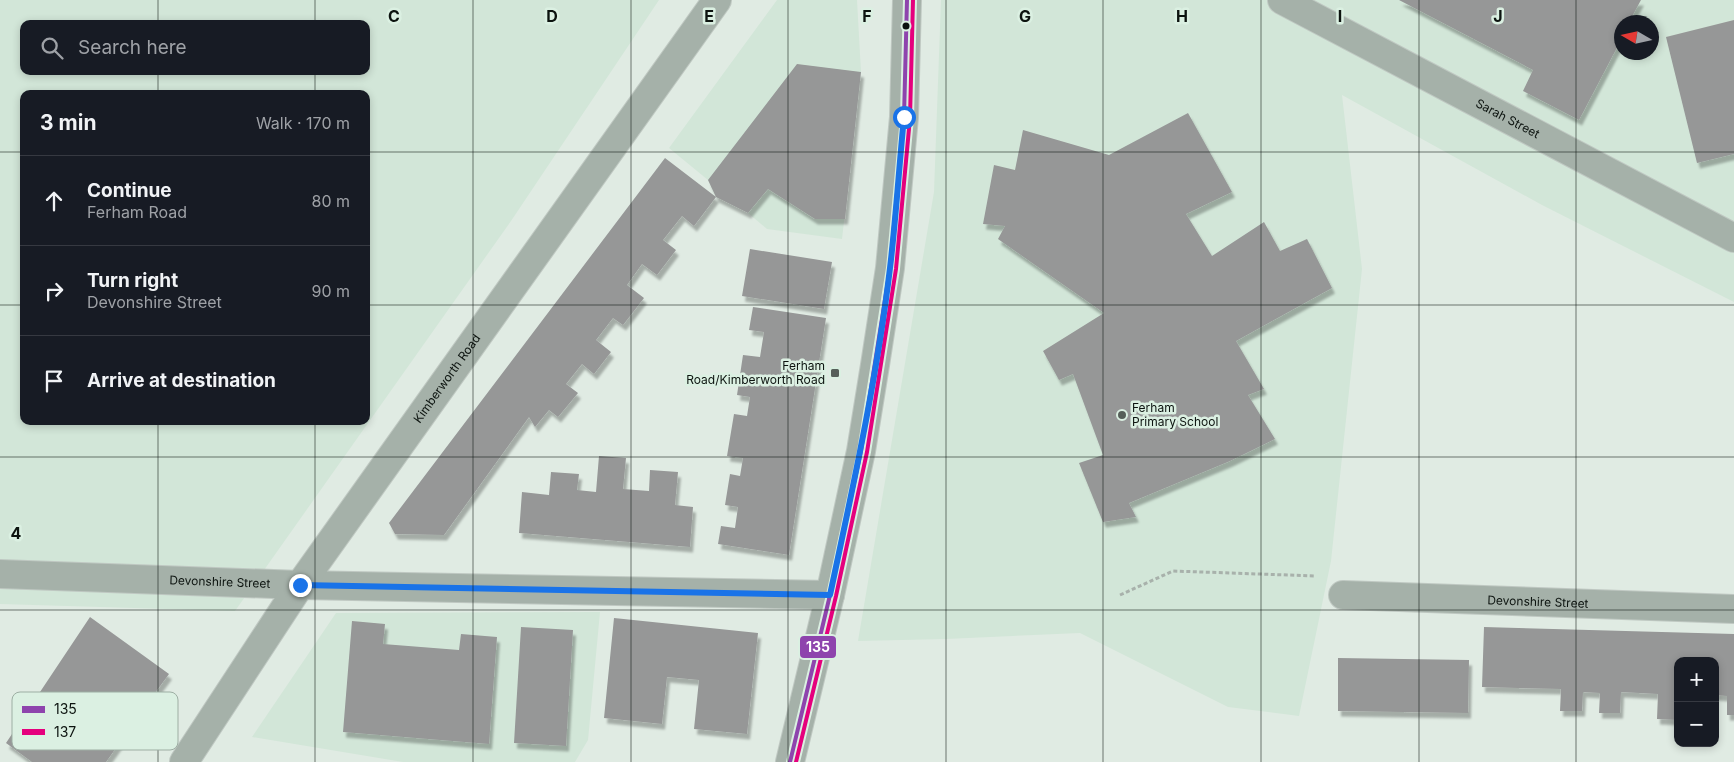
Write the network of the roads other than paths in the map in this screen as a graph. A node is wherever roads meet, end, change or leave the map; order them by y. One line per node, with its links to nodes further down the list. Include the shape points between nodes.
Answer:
1 (717, 0): 6 (street, Kimberworth Road)
2 (907, 0): 7 (street, via 904,117 890,268 861,452)
3 (1282, 0): 4 (street, Sarah Street)
4 (1734, 238)
5 (0, 574): 6 (street, Devonshire Street)
6 (300, 585): 7 (street, Devonshire Street); 10 (street, Kimberworth Road)
7 (830, 595): 11 (street)
8 (1342, 596): 9 (street, Devonshire Street)
9 (1734, 608)
10 (184, 762)
11 (790, 762)

